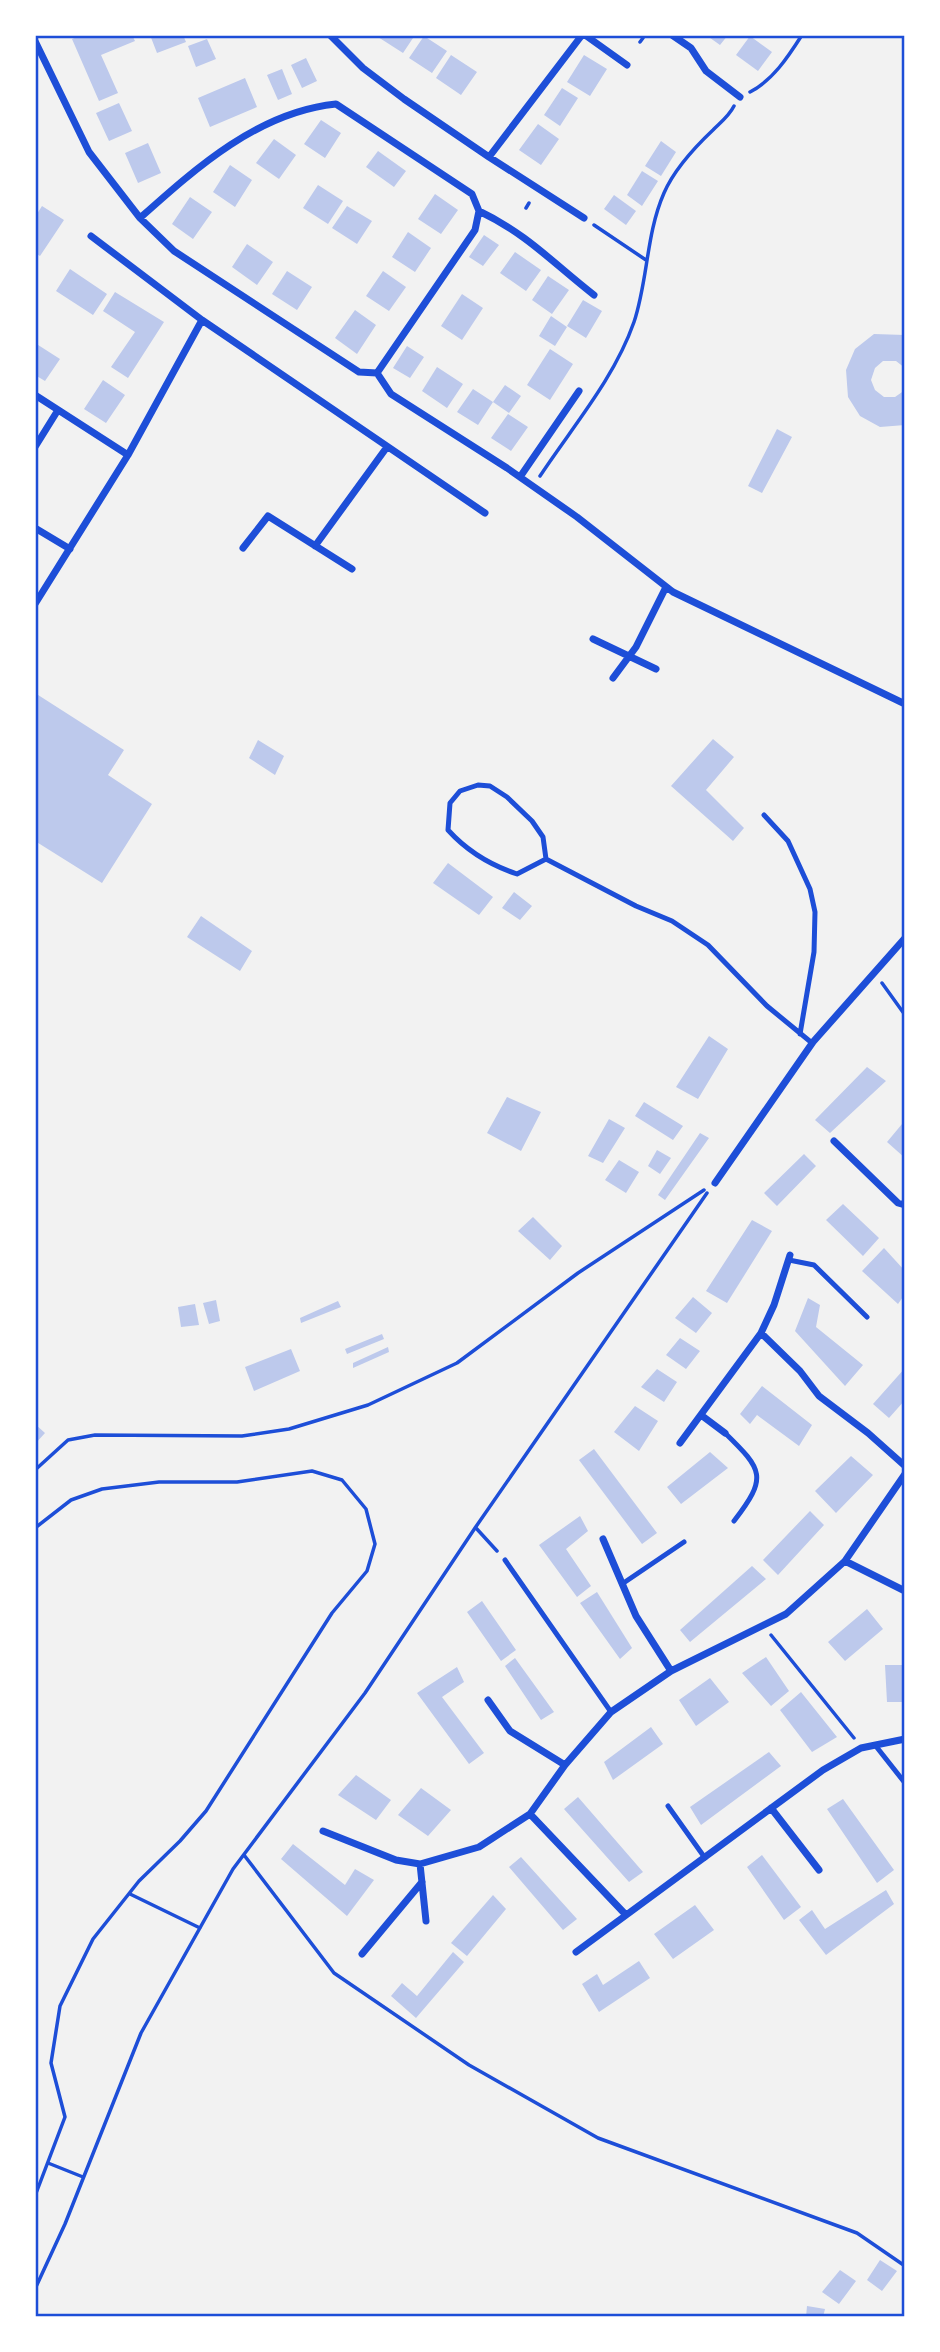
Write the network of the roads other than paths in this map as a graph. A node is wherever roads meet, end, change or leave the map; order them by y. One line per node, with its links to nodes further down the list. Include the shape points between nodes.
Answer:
1 (330, 35): 7 (street, via 363,68)
2 (583, 35): 5 (street); 7 (street)
3 (672, 35): 6 (street, via 691,48 706,71)
4 (35, 41): 9 (street, via 89,152)
5 (627, 65)
6 (740, 97)
7 (489, 157): 10 (street)
8 (479, 211): 9 (street, via 472,194 336,104 281,117 234,142); 12 (street, via 540,248); 14 (street, via 475,230)
9 (140, 218): 14 (street, via 174,251 359,372)
10 (584, 218)
11 (91, 236): 13 (street)
12 (594, 295)
13 (202, 320): 19 (street); 20 (street)
14 (377, 373): 21 (street, via 391,394)
15 (579, 391): 21 (street)
16 (35, 395): 17 (street)
17 (58, 410): 18 (street); 20 (street)
18 (35, 447)
19 (387, 447): 22 (street); 24 (street)
20 (128, 455): 26 (street)
21 (520, 477): 28 (street)
22 (485, 513)
23 (35, 528): 26 (street)
24 (315, 546): 25 (street, via 268,516); 27 (street)
25 (243, 548)
26 (69, 550): 29 (street)
27 (352, 569)
28 (666, 587): 31 (street); 34 (street)
29 (35, 604)
30 (593, 639): 31 (street)
31 (630, 655): 32 (street); 33 (street)
32 (656, 669)
33 (613, 678)
34 (903, 703)
35 (764, 815): 38 (lane, via 788,841 810,889 815,912 814,952)
36 (546, 859): 36 (lane, via 517,874 494,866 448,830 450,803 460,791 490,786 532,821 543,837); 38 (lane, via 699,939)
37 (905, 937): 39 (street)
38 (800, 1034): 39 (lane)
39 (812, 1043): 41 (street)
40 (834, 1141): 42 (street)
41 (715, 1183)
42 (905, 1205)
43 (790, 1257): 44 (lane, via 814,1265); 45 (street)
44 (867, 1318)
45 (761, 1333): 46 (street); 49 (street, via 819,1396)
46 (701, 1415): 47 (street); 48 (street)
47 (725, 1433): 51 (lane, via 749,1456 757,1473 754,1491)
48 (680, 1443)
49 (905, 1466)
50 (905, 1474): 55 (street)
51 (734, 1521)
52 (603, 1539): 56 (street)
53 (684, 1542): 56 (lane)
54 (505, 1560): 60 (lane)
55 (845, 1561): 57 (street); 58 (street, via 786,1614)
56 (622, 1584): 58 (street, via 636,1616)
57 (905, 1591)
58 (671, 1671): 60 (street)
59 (488, 1700): 63 (street, via 510,1731)
60 (611, 1712): 63 (street)
61 (905, 1739): 62 (street)
62 (875, 1745): 64 (lane); 66 (street, via 823,1770)
63 (565, 1765): 67 (street)
64 (905, 1783)
65 (668, 1806): 69 (lane)
66 (771, 1808): 69 (street); 71 (street)
67 (530, 1814): 70 (street, via 479,1847); 73 (street)
68 (323, 1831): 70 (street, via 396,1860)
69 (705, 1858): 73 (street)
70 (420, 1864): 72 (street)
71 (819, 1870)
72 (422, 1882): 74 (street); 76 (street)
73 (626, 1915): 75 (street)
74 (426, 1921)
75 (576, 1952)
76 (362, 1954)

